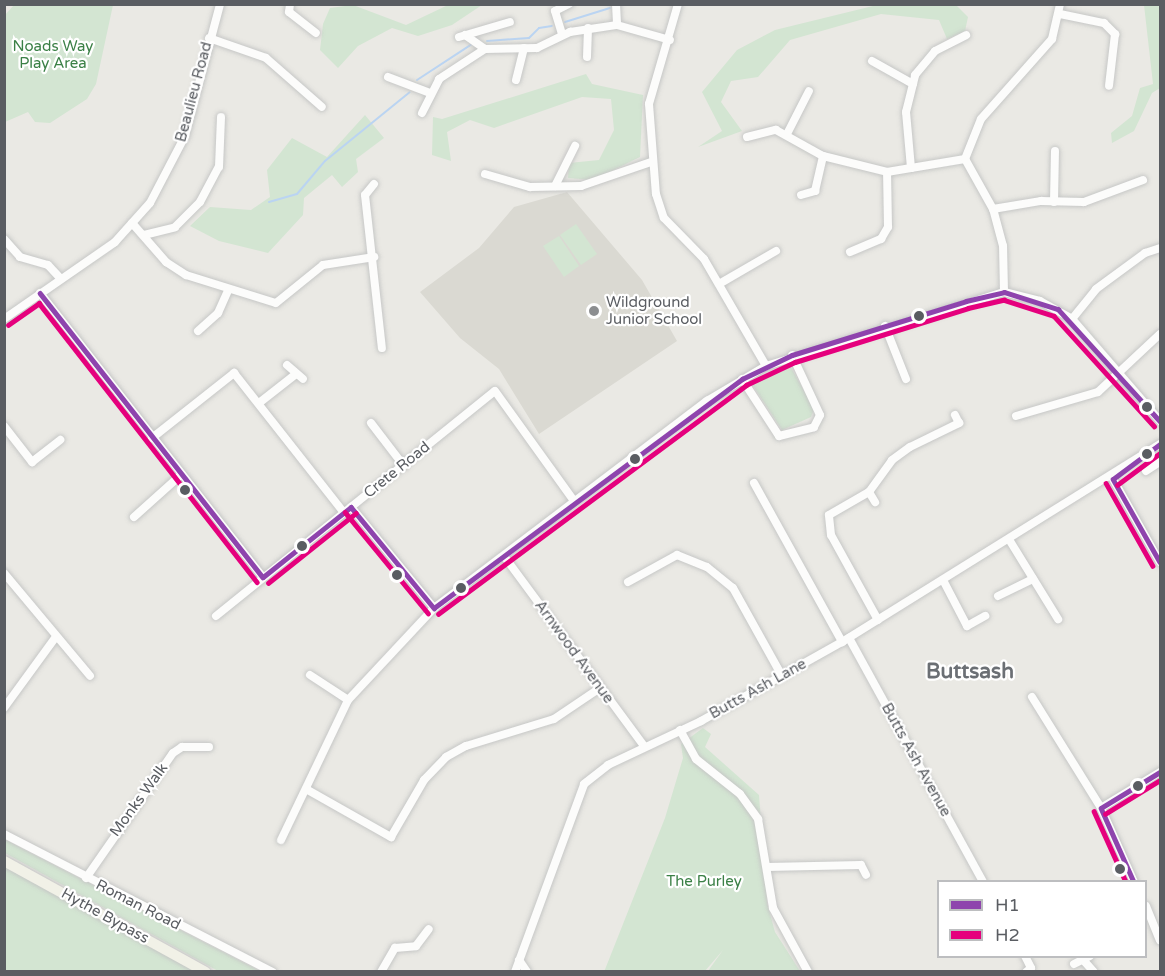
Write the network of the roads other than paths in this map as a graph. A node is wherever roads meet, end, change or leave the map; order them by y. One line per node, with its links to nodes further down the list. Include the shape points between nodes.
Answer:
1 (220, 4): 13 (street, Beaulieu Road)
2 (290, 4): 10 (street, via 289,12)
3 (569, 4): 11 (street, via 555,11)
4 (616, 4): 8 (street)
5 (678, 4): 14 (street)
6 (1060, 9): 22 (street, via 1104,24 1115,34); 33 (street, via 1052,39 981,119)
7 (510, 22): 16 (street, via 462,36)
8 (617, 25): 9 (street); 14 (street)
9 (588, 28): 11 (street); 17 (street)
10 (316, 33)
11 (562, 34): 15 (street, via 537,48)
12 (966, 35): 21 (street, via 935,51)
13 (209, 38): 25 (street, via 266,58); 44 (street, Beaulieu Road, via 185,136 166,178)
14 (670, 40): 34 (street, via 649,104)
15 (524, 48): 16 (street); 20 (street)
16 (485, 49): 24 (street, via 451,68)
17 (587, 57)
18 (872, 61): 21 (street)
19 (388, 76): 24 (street)
20 (516, 80)
21 (913, 84): 35 (street, via 906,122)
22 (1109, 86)
23 (809, 91): 28 (street)
24 (430, 93): 26 (street)
25 (322, 107)
26 (422, 113)
27 (221, 117): 45 (street, via 219,167 200,202 175,227)
28 (787, 134): 29 (street, via 766,130); 32 (street)
29 (747, 137)
30 (575, 146): 40 (street)
31 (1055, 151): 42 (street)
32 (823, 156): 36 (street); 41 (street, via 815,191)
33 (964, 159): 35 (street); 43 (street)
34 (651, 162): 40 (street, via 581,186); 52 (street, via 664,218 704,259)
35 (911, 168): 36 (street)
36 (887, 172): 49 (street, via 888,227 880,239)
37 (485, 174): 40 (street, via 530,187)
38 (1143, 180): 42 (street, via 1084,202)
39 (374, 184): 50 (street, via 365,195)
40 (555, 186)
41 (801, 195)
42 (1054, 202): 43 (street)
43 (993, 209): 55 (street, via 1003,246)
44 (132, 223): 45 (street); 51 (street, Beaulieu Road, via 115,242)
45 (144, 235): 53 (street, via 166,262)
46 (4, 239): 51 (street, via 20,257 48,265)
47 (1161, 248): 57 (street, via 1145,253 1096,289)
48 (776, 251): 52 (street)
49 (850, 252)
50 (374, 257): 53 (street, via 323,265 276,303); 61 (street)
51 (59, 277): 54 (street, Beaulieu Road)
52 (719, 284): 64 (street)
53 (228, 291): 59 (street, via 218,313)
54 (40, 292): 56 (street, Beaulieu Road); 74 (street)
55 (1004, 292): 57 (street, via 1040,301); 58 (street)
56 (4, 319)
57 (1072, 319): 65 (street)
58 (885, 326): 62 (street); 67 (street)
59 (198, 331)
60 (1161, 334): 65 (street)
61 (382, 348)
62 (792, 355): 64 (street); 66 (street, via 820,415 814,427 779,436)
63 (287, 365): 68 (street, via 300,376)
64 (766, 366): 66 (street)
65 (1119, 374): 70 (street, via 1098,392); 71 (street)
66 (742, 378): 84 (street)
67 (906, 378)
68 (259, 403): 74 (street, via 234,373); 86 (street)
69 (955, 415): 83 (street, via 959,423 892,460)
70 (1016, 416)
71 (1161, 421)
72 (371, 423): 78 (street)
73 (4, 426): 75 (street, via 32,462)
74 (152, 438): 80 (street)
75 (60, 440)
76 (1161, 444): 81 (street, Butts Ash Lane)
77 (1161, 462): 79 (street)
78 (404, 466): 84 (street, Crete Road, via 495,392); 86 (street, Crete Road)
79 (1146, 471)
80 (182, 474): 87 (street); 92 (street)
81 (1113, 479): 88 (street, Butts Ash Lane); 90 (street)
82 (754, 483): 103 (street, Butts Ash Avenue)
83 (870, 492): 85 (street); 101 (street, via 829,515 827,525)
84 (574, 501): 89 (street)
85 (875, 502)
86 (348, 510): 92 (street, Crete Road); 97 (street)
87 (134, 517)
88 (1010, 541): 93 (street); 94 (street, Butts Ash Lane)
89 (504, 556): 97 (street); 107 (street, Arnwood Avenue)
90 (1161, 562)
91 (4, 573): 102 (street)
92 (262, 577): 98 (street, Crete Road)
93 (1033, 579): 96 (street); 100 (street)
94 (943, 580): 99 (street, via 967,626); 101 (street, Butts Ash Lane)
95 (628, 582): 106 (street, via 668,558 685,556 733,588)
96 (998, 596)
97 (434, 608): 109 (street)
98 (216, 616)
99 (985, 616)
100 (1058, 619)
101 (878, 620): 103 (street, Butts Ash Lane)
102 (55, 638): 105 (street); 110 (street)
103 (845, 640): 106 (street, Butts Ash Lane); 123 (street, Butts Ash Avenue)
104 (310, 675): 109 (street)
105 (90, 676)
106 (782, 676): 111 (street, Butts Ash Lane)
107 (600, 688): 113 (street, Arnwood Avenue); 115 (street, via 554,719 466,746 446,758 424,780 392,837)
108 (1032, 697): 116 (street)
109 (348, 700): 115 (street)
110 (4, 708)
111 (680, 730): 113 (street, Butts Ash Lane); 120 (street, via 696,759 753,810 762,828)
112 (209, 747): 122 (street, Monks Walk, via 182,747 173,753)
113 (645, 747): 131 (street, Butts Ash Lane, via 608,765 584,784)
114 (1161, 772): 116 (street)
115 (306, 789): 118 (street)
116 (1101, 808): 124 (street)
117 (4, 834): 122 (street, Roman Road)
118 (281, 840)
119 (4, 861): 133 (main road, Hythe Bypass)
120 (767, 867): 121 (street, via 861,865); 138 (street, via 777,922)
121 (866, 875)
122 (86, 878): 134 (street, Roman Road)
123 (982, 880)
124 (1133, 880)
125 (1147, 908): 127 (street)
126 (429, 929): 135 (street, via 416,946 395,948)
127 (1159, 930): 128 (street)
128 (1161, 940)
129 (1026, 958): 139 (street, via 1031,968)
130 (1088, 959): 132 (street); 140 (street)
131 (519, 960): 136 (street, Butts Ash Lane); 137 (street)
132 (1074, 964)
133 (206, 972)
134 (273, 972)
135 (381, 972)
136 (515, 972)
137 (527, 972)
138 (808, 972)
139 (1026, 972)
140 (1094, 972)

